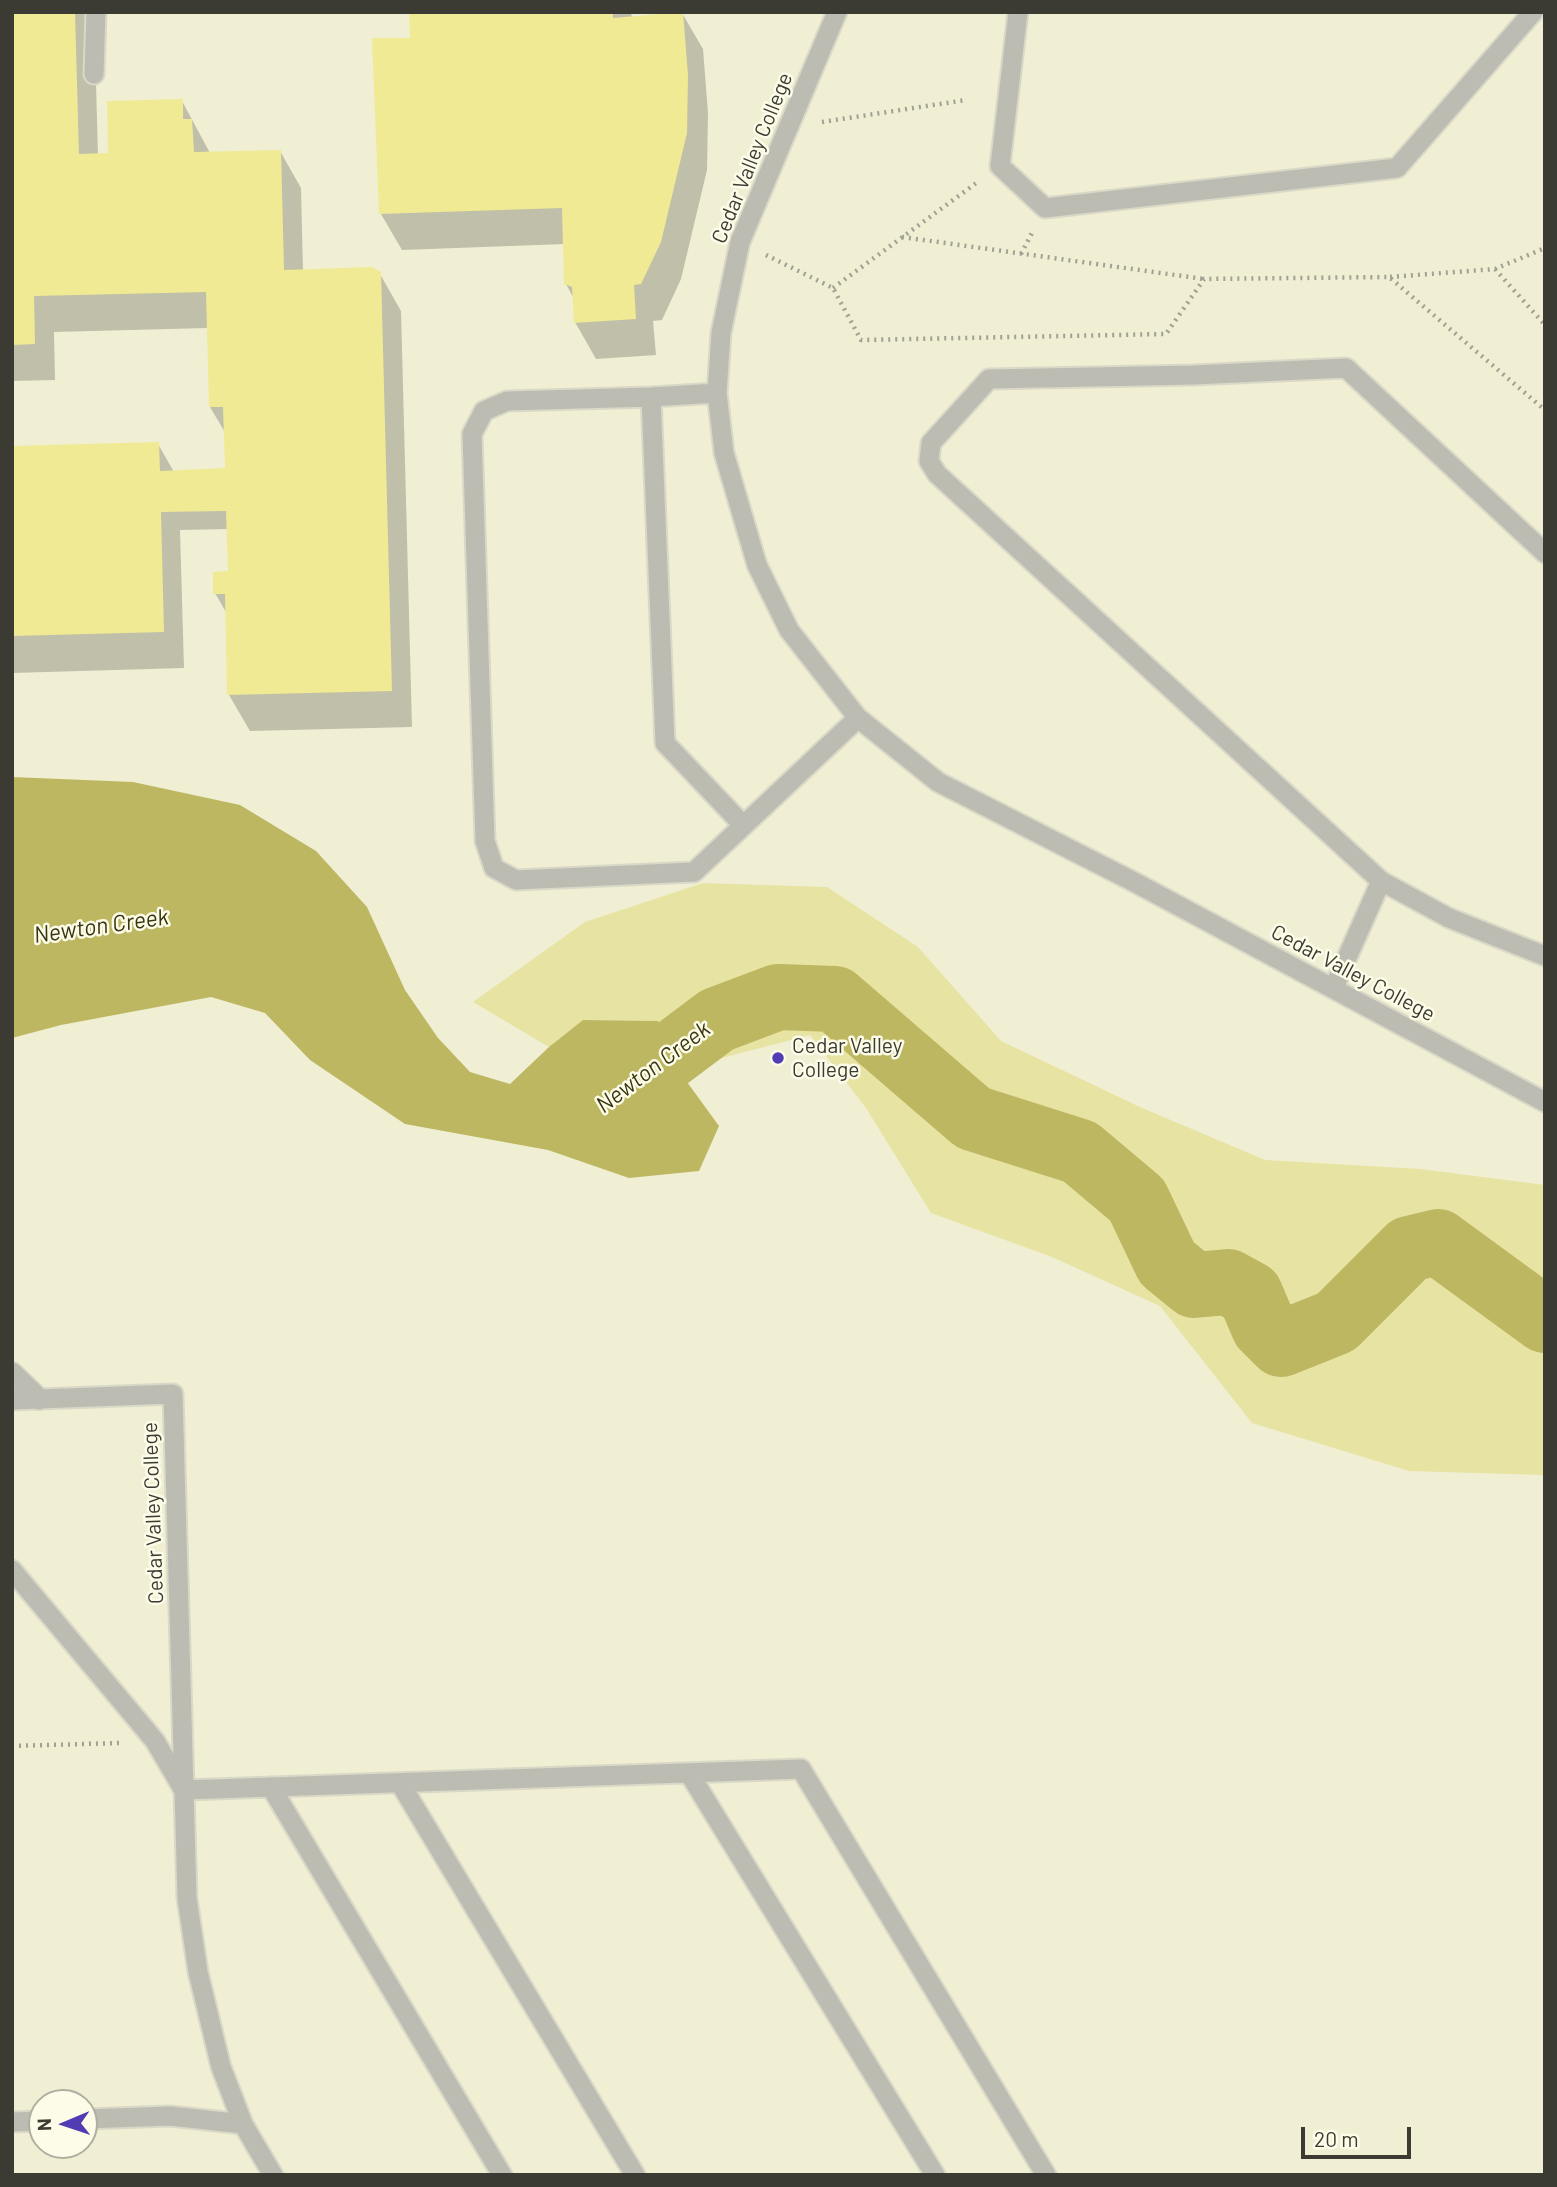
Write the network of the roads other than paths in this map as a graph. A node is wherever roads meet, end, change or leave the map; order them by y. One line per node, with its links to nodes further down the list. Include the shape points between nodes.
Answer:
1 (96, 12): 5 (lane)
2 (837, 12): 6 (lane, Cedar Valley College, via 740,242 721,333)
3 (1018, 12): 4 (lane, via 1000,166 1045,208 1397,168)
4 (1533, 12)
5 (94, 74)
6 (717, 393): 7 (lane); 9 (lane, Cedar Valley College, via 724,453 757,565 789,630)
7 (652, 397): 10 (lane, via 665,743); 10 (lane, via 507,401 484,411 472,434 485,841 494,868 516,880 694,872)
8 (1545, 552): 11 (lane, via 1346,368 989,379 931,443 929,461 937,474)
9 (858, 718): 10 (lane); 13 (lane, Cedar Valley College, via 938,782)
10 (743, 825)
11 (1381, 881): 12 (lane, via 1449,918); 13 (lane)
12 (1545, 956)
13 (1334, 987): 14 (lane, Cedar Valley College)
14 (1545, 1102)
15 (12, 1373): 16 (street)
16 (39, 1399): 17 (lane, Cedar Valley College); 22 (lane, Cedar Valley College, via 173,1394)
17 (12, 1400)
18 (12, 1570): 22 (lane, Cedar Valley College, via 155,1741)
19 (689, 1773): 20 (lane); 28 (lane); 29 (lane, via 802,1769)
20 (400, 1783): 21 (lane); 27 (lane)
21 (271, 1787): 22 (lane); 26 (lane)
22 (184, 1790): 24 (lane, Cedar Valley College, via 187,1898 198,1972 221,2067)
23 (98, 2119): 24 (lane, via 170,2116)
24 (243, 2124): 25 (lane, Cedar Valley College)
25 (273, 2175)
26 (502, 2175)
27 (635, 2175)
28 (935, 2175)
29 (1046, 2175)

